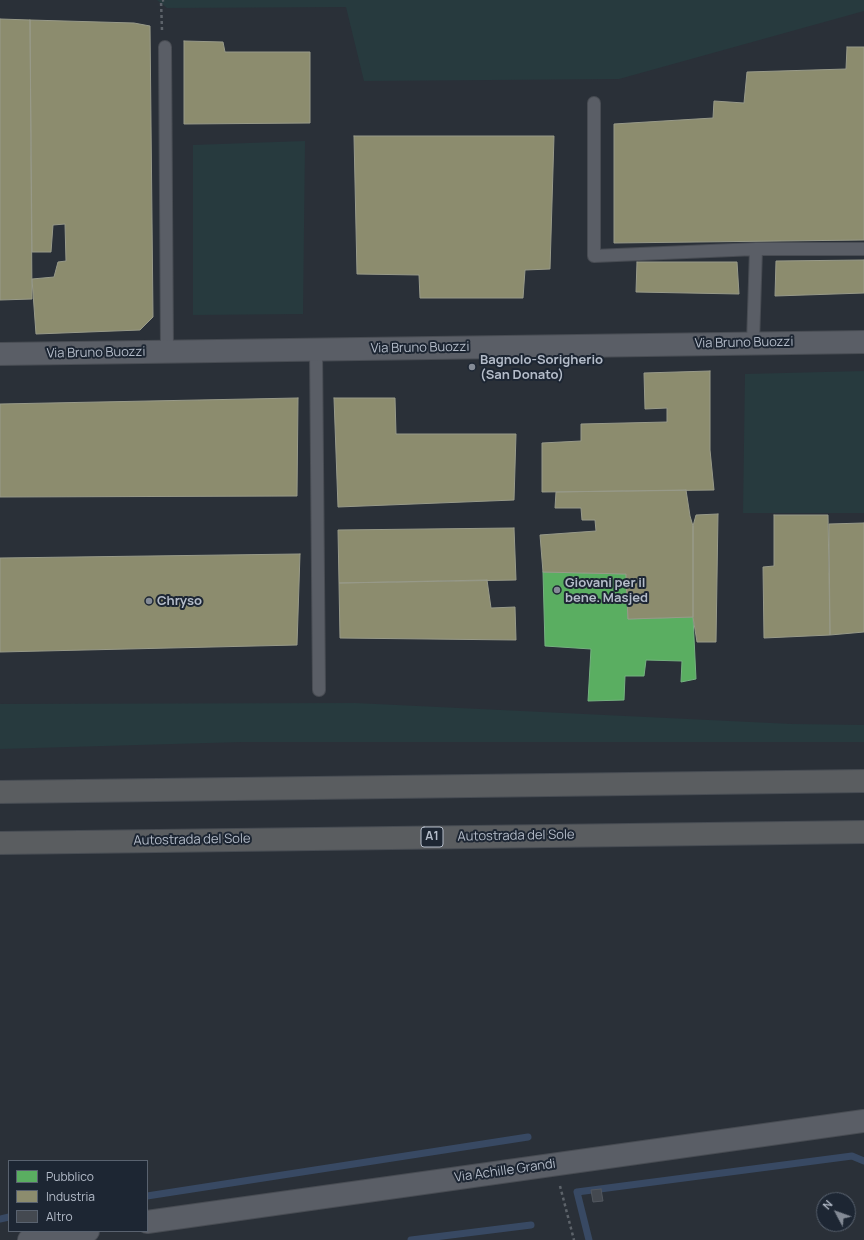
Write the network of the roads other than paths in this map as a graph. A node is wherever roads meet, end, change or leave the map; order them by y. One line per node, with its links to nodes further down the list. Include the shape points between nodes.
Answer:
1 (165, 47): 8 (lane)
2 (594, 103): 3 (lane, via 594,256)
3 (756, 249): 4 (lane); 6 (lane)
4 (864, 249)
5 (864, 342): 6 (street, Via Bruno Buozzi)
6 (753, 344): 7 (street, Via Bruno Buozzi)
7 (316, 350): 8 (street, Via Bruno Buozzi); 10 (lane)
8 (166, 352): 9 (street, Via Bruno Buozzi)
9 (0, 354)
10 (319, 690)
11 (864, 781): 12 (highway)
12 (0, 792)
13 (864, 832): 14 (highway, Autostrada del Sole / A1)
14 (0, 843)
15 (864, 1121): 16 (street, Via Achille Grandi)
16 (148, 1222)
17 (81, 1232): 18 (street)
18 (29, 1240)

